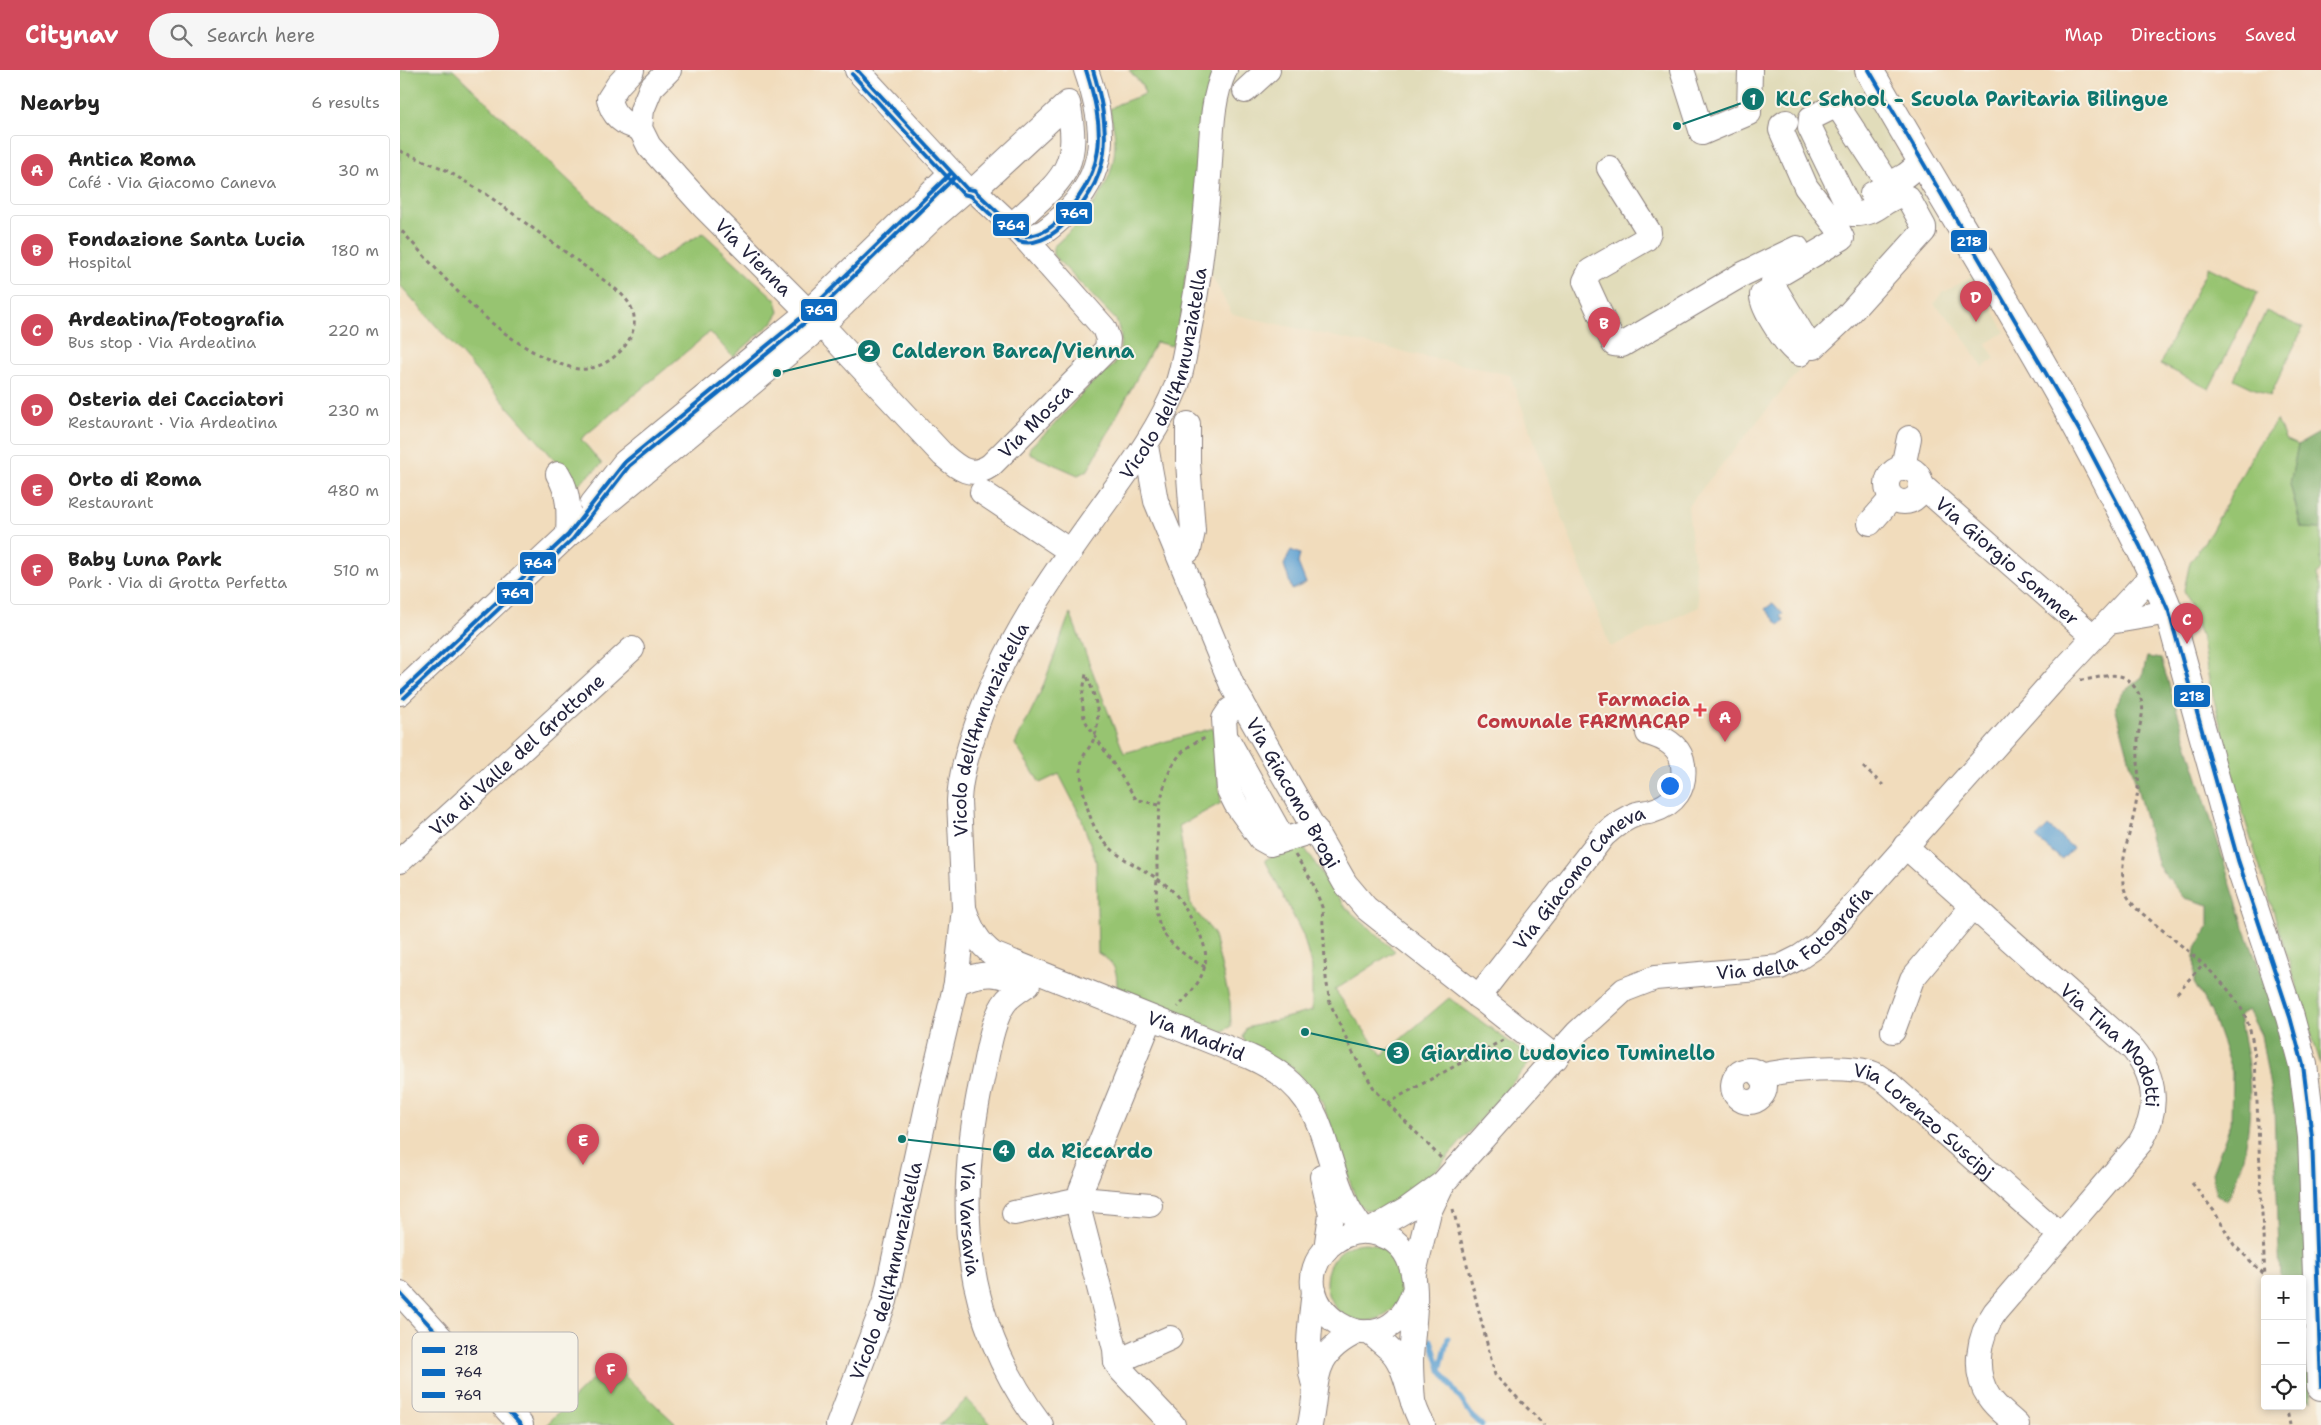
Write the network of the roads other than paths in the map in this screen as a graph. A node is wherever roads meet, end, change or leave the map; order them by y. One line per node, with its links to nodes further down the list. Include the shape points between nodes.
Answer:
1 (632, 70): 10 (street, via 609,99 611,110 627,125)
2 (669, 70): 10 (street, via 651,88 642,110)
3 (857, 70): 14 (street, Via Mosca)
4 (1086, 70): 16 (street, via 1101,137 1094,171 1084,191 1050,228 1037,236)
5 (1225, 70): 22 (street, Vicolo dell'Annunziatella, via 1214,109 1204,236 1184,357 1177,384)
6 (1682, 70): 7 (street, via 1702,133 1749,113)
7 (1750, 70)
8 (1869, 70): 11 (main road)
9 (1786, 122): 15 (street, via 1781,130 1806,187)
10 (640, 128): 18 (street, Via Vienna, via 663,164)
11 (1922, 163): 15 (street, via 1865,198); 33 (main road, via 2061,396)
12 (1609, 168): 15 (street, via 1649,232 1646,239 1586,275 1585,281 1614,344 1622,345)
13 (1882, 174): 15 (street, via 1839,108 1833,107 1812,118 1810,128)
14 (964, 184): 16 (street, Via Mosca); 16 (street, via 1068,103 1074,138 1070,161); 18 (street)
15 (1844, 220): 17 (street, via 1842,238 1777,276 1773,281); 17 (street, via 1867,214 1902,195 1912,204 1924,231 1847,316 1814,347 1807,345)
16 (1022, 227): 23 (street, Via Mosca, via 1104,328 1107,349)
17 (1774, 287): 19 (street, via 1762,295 1763,305 1791,348)
18 (815, 319): 23 (street, Via Vienna, via 960,470 977,472); 30 (street, via 624,462)
19 (1800, 354)
20 (1188, 424): 32 (street, via 1193,530 1189,550)
21 (1909, 438): 24 (street)
22 (1146, 446): 31 (street, Vicolo dell'Annunziatella); 32 (street, Via Giacomo Brogi, via 1156,501)
23 (991, 465)
24 (1903, 467): 26 (street, via 1914,470); 28 (street, via 1889,476 1886,487)
25 (558, 474): 30 (street, via 570,506)
26 (1921, 485): 28 (street, via 1914,500 1902,502); 35 (street, Via Giorgio Sommer)
27 (982, 492): 31 (street)
28 (1892, 498): 29 (street)
29 (1870, 523)
30 (568, 535): 37 (street)
31 (1070, 551): 44 (street, Vicolo dell'Annunziatella, via 1039,596 1000,665 970,746 959,801)
32 (1180, 557): 38 (street, Via Giacomo Brogi, via 1232,685)
33 (2153, 574): 34 (main road); 35 (street, Via della Fotografia)
34 (2169, 612): 35 (street); 53 (main road, via 2238,860 2301,1056)
35 (2102, 629): 41 (street, Via della Fotografia)
36 (632, 649): 42 (street, Via di Valle del Grottone)
37 (400, 693)
38 (1242, 702): 40 (street, Via Giacomo Brogi); 40 (street, via 1225,715 1231,796 1270,844)
39 (1648, 733): 47 (street, Via Giacomo Caneva, via 1660,736 1678,749 1684,774 1678,795 1660,808 1618,822 1604,835)
40 (1316, 830): 47 (street, Via Giacomo Brogi, via 1342,878 1366,908)
41 (1905, 846): 43 (street, Via Tina Modotti); 51 (street, Via della Fotografia, via 1819,944 1805,955 1780,967 1655,978 1632,986 1606,1005)
42 (400, 861)
43 (1972, 907): 50 (street, via 1912,979); 59 (street, Via Tina Modotti, via 2133,1049 2151,1081 2153,1108 2145,1134)
44 (964, 908): 45 (street, Vicolo dell'Annunziatella); 48 (street, Via Madrid, via 977,939 993,954)
45 (956, 983): 46 (street, Via Madrid, via 974,976 993,974); 73 (street, Vicolo dell'Annunziatella, via 885,1301)
46 (1028, 984): 48 (street, Via Madrid); 74 (street, Via Varsavia, via 1002,1007 990,1043 970,1146 966,1215 973,1276 991,1333 1005,1365)
47 (1478, 997): 51 (street, Via Giacomo Brogi)
48 (1107, 1007): 49 (street, Via Madrid)
49 (1154, 1024): 55 (street, via 1081,1190); 58 (street, Via Madrid, via 1259,1061 1292,1083 1317,1117 1344,1197); 60 (street, Via Madrid, via 1268,1082 1286,1099 1306,1128 1326,1190 1331,1215)
50 (1892, 1031)
51 (1556, 1058): 54 (street, Via della Fotografia)
52 (1761, 1076): 59 (street, Via Lorenzo Suscipj, via 1803,1070 1847,1069 1874,1074)
53 (2317, 1168): 68 (main road)
54 (1447, 1172): 58 (street, Via della Fotografia, via 1410,1208); 61 (street, Via della Fotografia, via 1429,1212)
55 (1080, 1199): 56 (street); 57 (street); 67 (street, via 1080,1214)
56 (1150, 1205)
57 (1014, 1213)
58 (1366, 1232): 60 (street, via 1340,1238); 61 (street, via 1382,1235 1405,1252)
59 (2060, 1235): 78 (street, Via Tina Modotti, via 1995,1312 1981,1339 1980,1368 1986,1392)
60 (1326, 1248): 62 (street, via 1314,1272)
61 (1414, 1282): 65 (street, via 1406,1310 1399,1319 1390,1326); 70 (street, Via della Fotografia)
62 (1314, 1289): 65 (street, via 1319,1305 1330,1319 1339,1326); 69 (street, via 1309,1331 1309,1363)
63 (401, 1298): 64 (street)
64 (433, 1332)
65 (1363, 1332): 69 (street, via 1340,1341 1329,1350 1320,1365); 70 (street, Via della Fotografia, via 1386,1346 1397,1359)
66 (1170, 1338): 67 (street)
67 (1116, 1362): 75 (street)
68 (2321, 1386)
69 (1314, 1387): 76 (street)
70 (1413, 1402): 77 (street, Via della Fotografia)
71 (509, 1412): 72 (street)
72 (521, 1425)
73 (838, 1425)
74 (1040, 1425)
75 (1173, 1425)
76 (1310, 1425)
77 (1423, 1425)
78 (2018, 1425)

